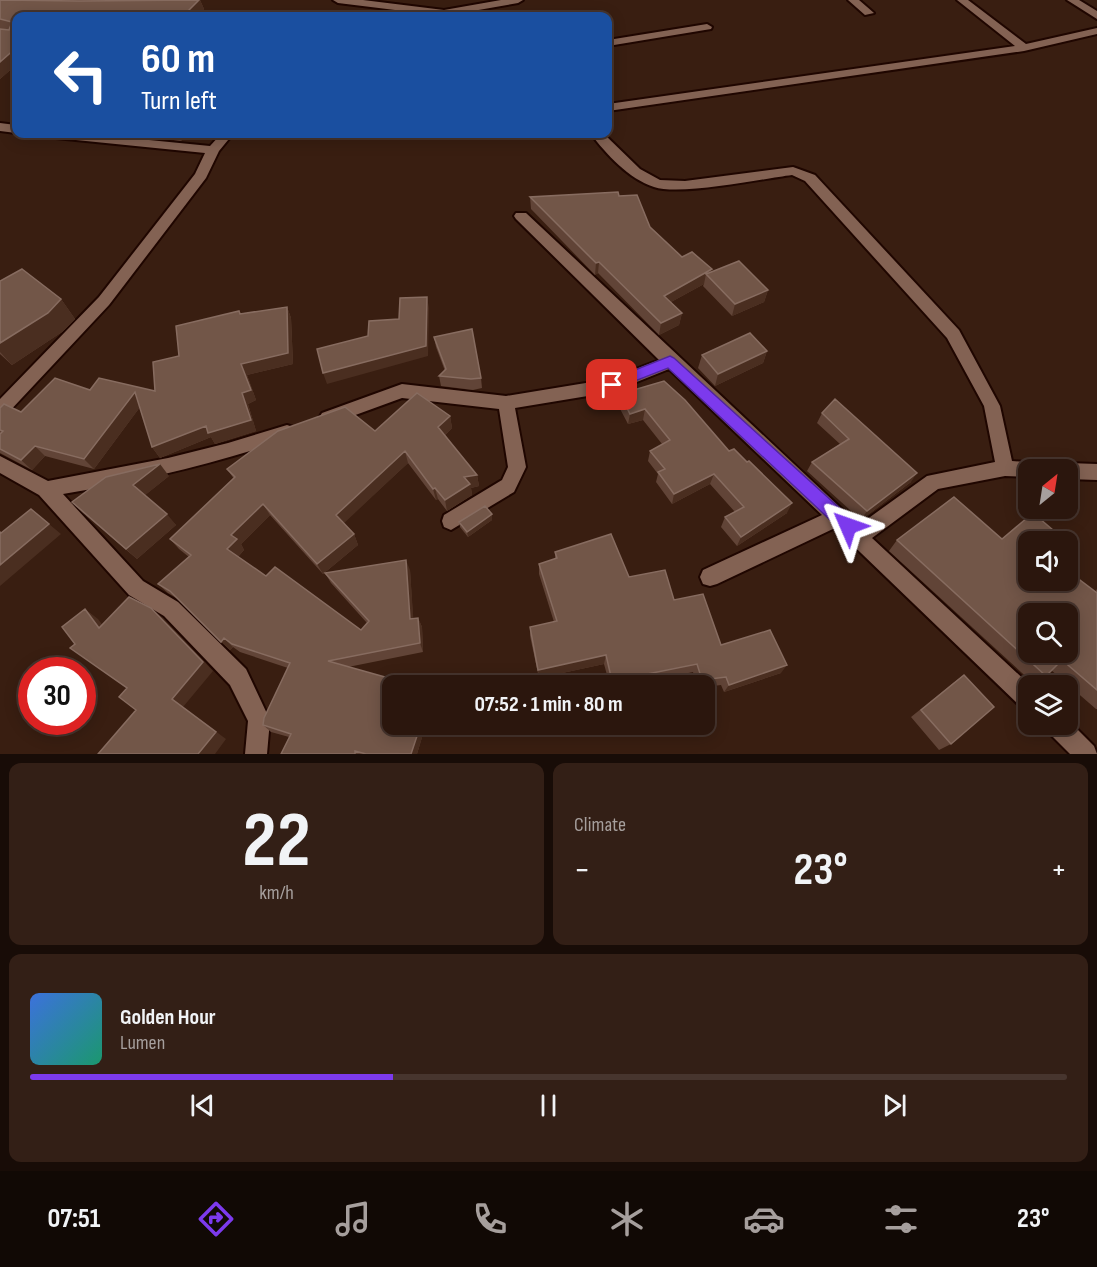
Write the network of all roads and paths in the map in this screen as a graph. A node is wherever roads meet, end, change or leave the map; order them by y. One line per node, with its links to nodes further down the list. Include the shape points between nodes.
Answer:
1 (338, 0): 6 (street)
2 (518, 0): 8 (street)
3 (854, 0): 9 (street)
4 (962, 0): 14 (street)
5 (1072, 0): 10 (street)
6 (356, 1): 7 (street)
7 (427, 12)
8 (460, 12)
9 (868, 13)
10 (1097, 16)
11 (707, 27): 13 (street)
12 (1097, 31): 14 (street)
13 (612, 42)
14 (1024, 48): 15 (street)
15 (612, 107)
16 (95, 138): 19 (street)
17 (224, 138): 19 (street)
18 (601, 138): 25 (street, via 635,172 657,184 685,185 793,171 810,178 953,334 992,406)
19 (213, 150): 23 (street, via 201,175 104,301)
20 (521, 216): 21 (street)
21 (670, 362): 22 (street, via 612,385); 30 (street)
22 (506, 403): 29 (street, via 402,391 262,441 130,476); 31 (street, via 517,467 508,486)
23 (0, 410)
24 (0, 464): 29 (street)
25 (1005, 468): 26 (street); 32 (street, via 933,482)
26 (1018, 469)
27 (1078, 471): 28 (street)
28 (1097, 472)
29 (46, 489): 36 (street, via 136,588 171,609 238,677 259,720)
30 (838, 517): 32 (street); 33 (street)
31 (450, 522)
32 (859, 536): 34 (street)
33 (710, 577)
34 (1018, 688)
35 (1067, 735): 37 (street)
36 (256, 754)
37 (1086, 754)

